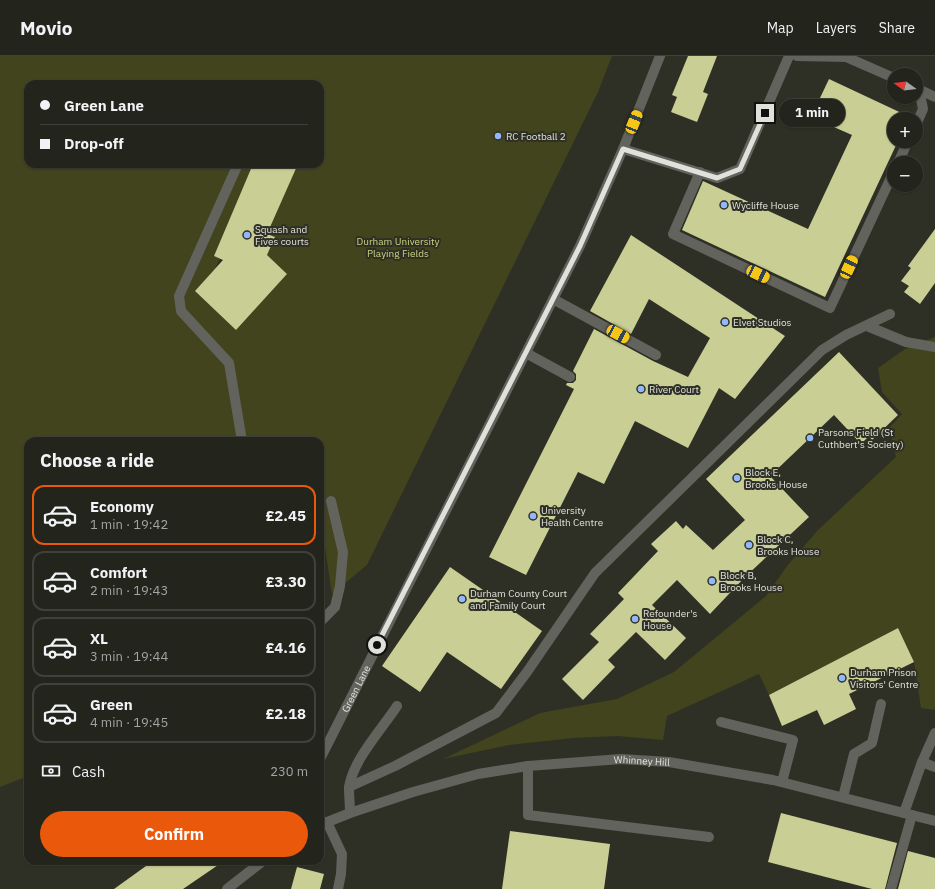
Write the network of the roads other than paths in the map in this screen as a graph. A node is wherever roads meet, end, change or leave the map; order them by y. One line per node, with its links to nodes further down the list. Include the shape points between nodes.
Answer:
1 (660, 56): 7 (street, Green Lane)
2 (790, 56): 9 (street, via 740,169 717,178)
3 (797, 56): 4 (street, via 846,57)
4 (887, 75)
5 (923, 91): 6 (street)
6 (935, 97)
7 (623, 149): 9 (street); 11 (street, Green Lane, via 580,246)
8 (236, 168): 18 (street, via 179,296 180,312 230,364)
9 (700, 172): 10 (street, via 673,234 830,308)
10 (887, 186)
11 (553, 299): 15 (street, Green Lane); 16 (street)
12 (890, 314): 13 (street)
13 (866, 326): 14 (street, via 906,342); 30 (street, via 822,350 595,573 496,713)
14 (935, 348)
15 (526, 353): 17 (street); 25 (street, Green Lane)
16 (656, 355)
17 (570, 376)
18 (241, 437)
19 (331, 501): 20 (street, via 343,552 335,607)
20 (324, 618)
21 (881, 704): 31 (street, via 872,743 854,754)
22 (398, 706): 30 (street, via 360,758)
23 (721, 722): 29 (street, via 793,740)
24 (935, 733): 26 (street)
25 (324, 751)
26 (922, 762): 28 (street); 33 (street)
27 (528, 766): 29 (street, Whinney Hill, via 621,760 669,762); 32 (street, Whinney Hill, via 478,774); 36 (street, via 528,815)
28 (935, 767)
29 (782, 782): 31 (street, Whinney Hill)
30 (350, 788): 32 (street)
31 (843, 797): 33 (street, Whinney Hill)
32 (350, 813): 35 (street, Whinney Hill)
33 (908, 814): 34 (street, Whinney Hill); 41 (street)
34 (935, 821)
35 (324, 824): 40 (street, via 342,854)
36 (709, 837)
37 (259, 865): 38 (street)
38 (237, 886): 39 (street)
39 (227, 889)
40 (338, 889)
41 (891, 889)

